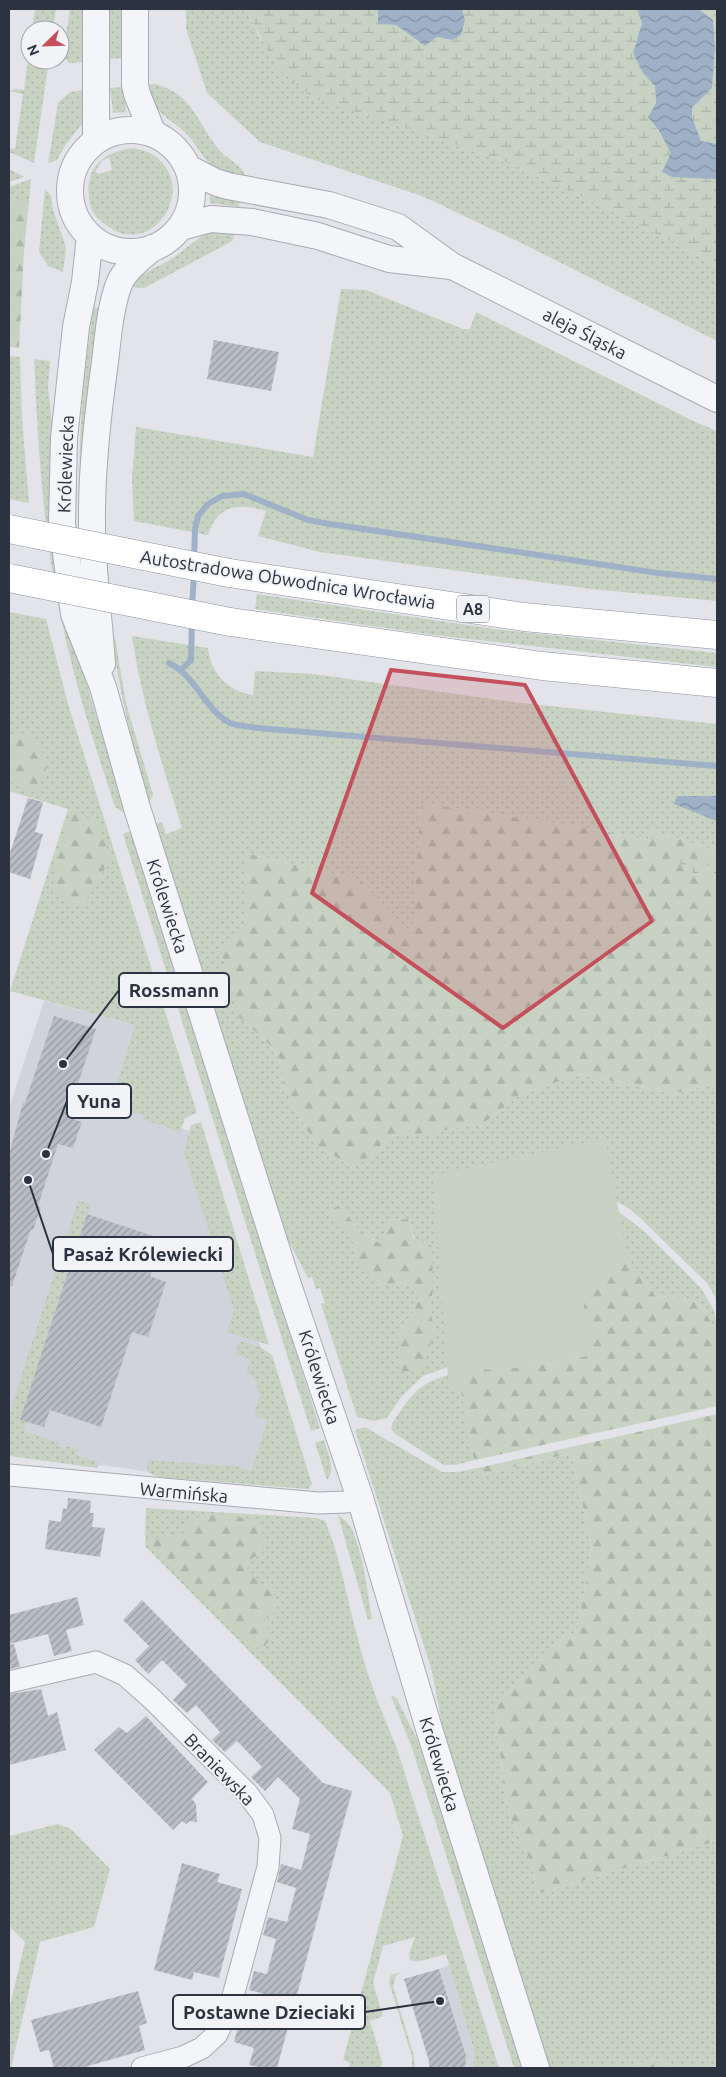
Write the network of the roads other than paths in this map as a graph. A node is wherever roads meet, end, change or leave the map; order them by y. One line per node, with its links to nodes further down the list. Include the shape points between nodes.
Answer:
1 (96, 9): 4 (street)
2 (135, 9): 3 (street, via 135,85)
3 (153, 134): 4 (street, via 134,130 114,132); 5 (street, via 168,142)
4 (96, 140): 7 (street, via 76,164 70,195 73,210)
5 (188, 168): 6 (street, via 192,188 190,208); 9 (street, aleja Śląska, via 228,186 328,205 398,227)
6 (181, 227): 8 (street, via 168,240); 9 (street, aleja Śląska, via 211,219 252,222 318,236 389,258)
7 (90, 236): 8 (street, via 109,248 123,251); 15 (street, Królewiecka, via 69,385 62,523 74,614)
8 (152, 248): 15 (street, Królewiecka, via 132,265 119,284 102,382 92,514 94,585 99,613)
9 (452, 266): 10 (street, aleja Śląska)
10 (717, 399)
11 (9, 529): 13 (highway, Autostradowa Obwodnica Wrocławia / A8, bridge, via 229,573 524,617)
12 (9, 578): 14 (highway, bridge, via 230,622 542,666)
13 (717, 635)
14 (717, 683)
15 (103, 687): 17 (street, Królewiecka, via 171,916 287,1282)
16 (9, 1476): 17 (street, Warmińska, via 318,1503)
17 (360, 1498): 20 (street, Królewiecka)
18 (9, 1682): 19 (street, Braniewska, via 96,1662 125,1675 247,1792 263,1815 270,1838 268,1867 230,2007 217,2034 202,2048 183,2057)
19 (142, 2068)
20 (536, 2068)

